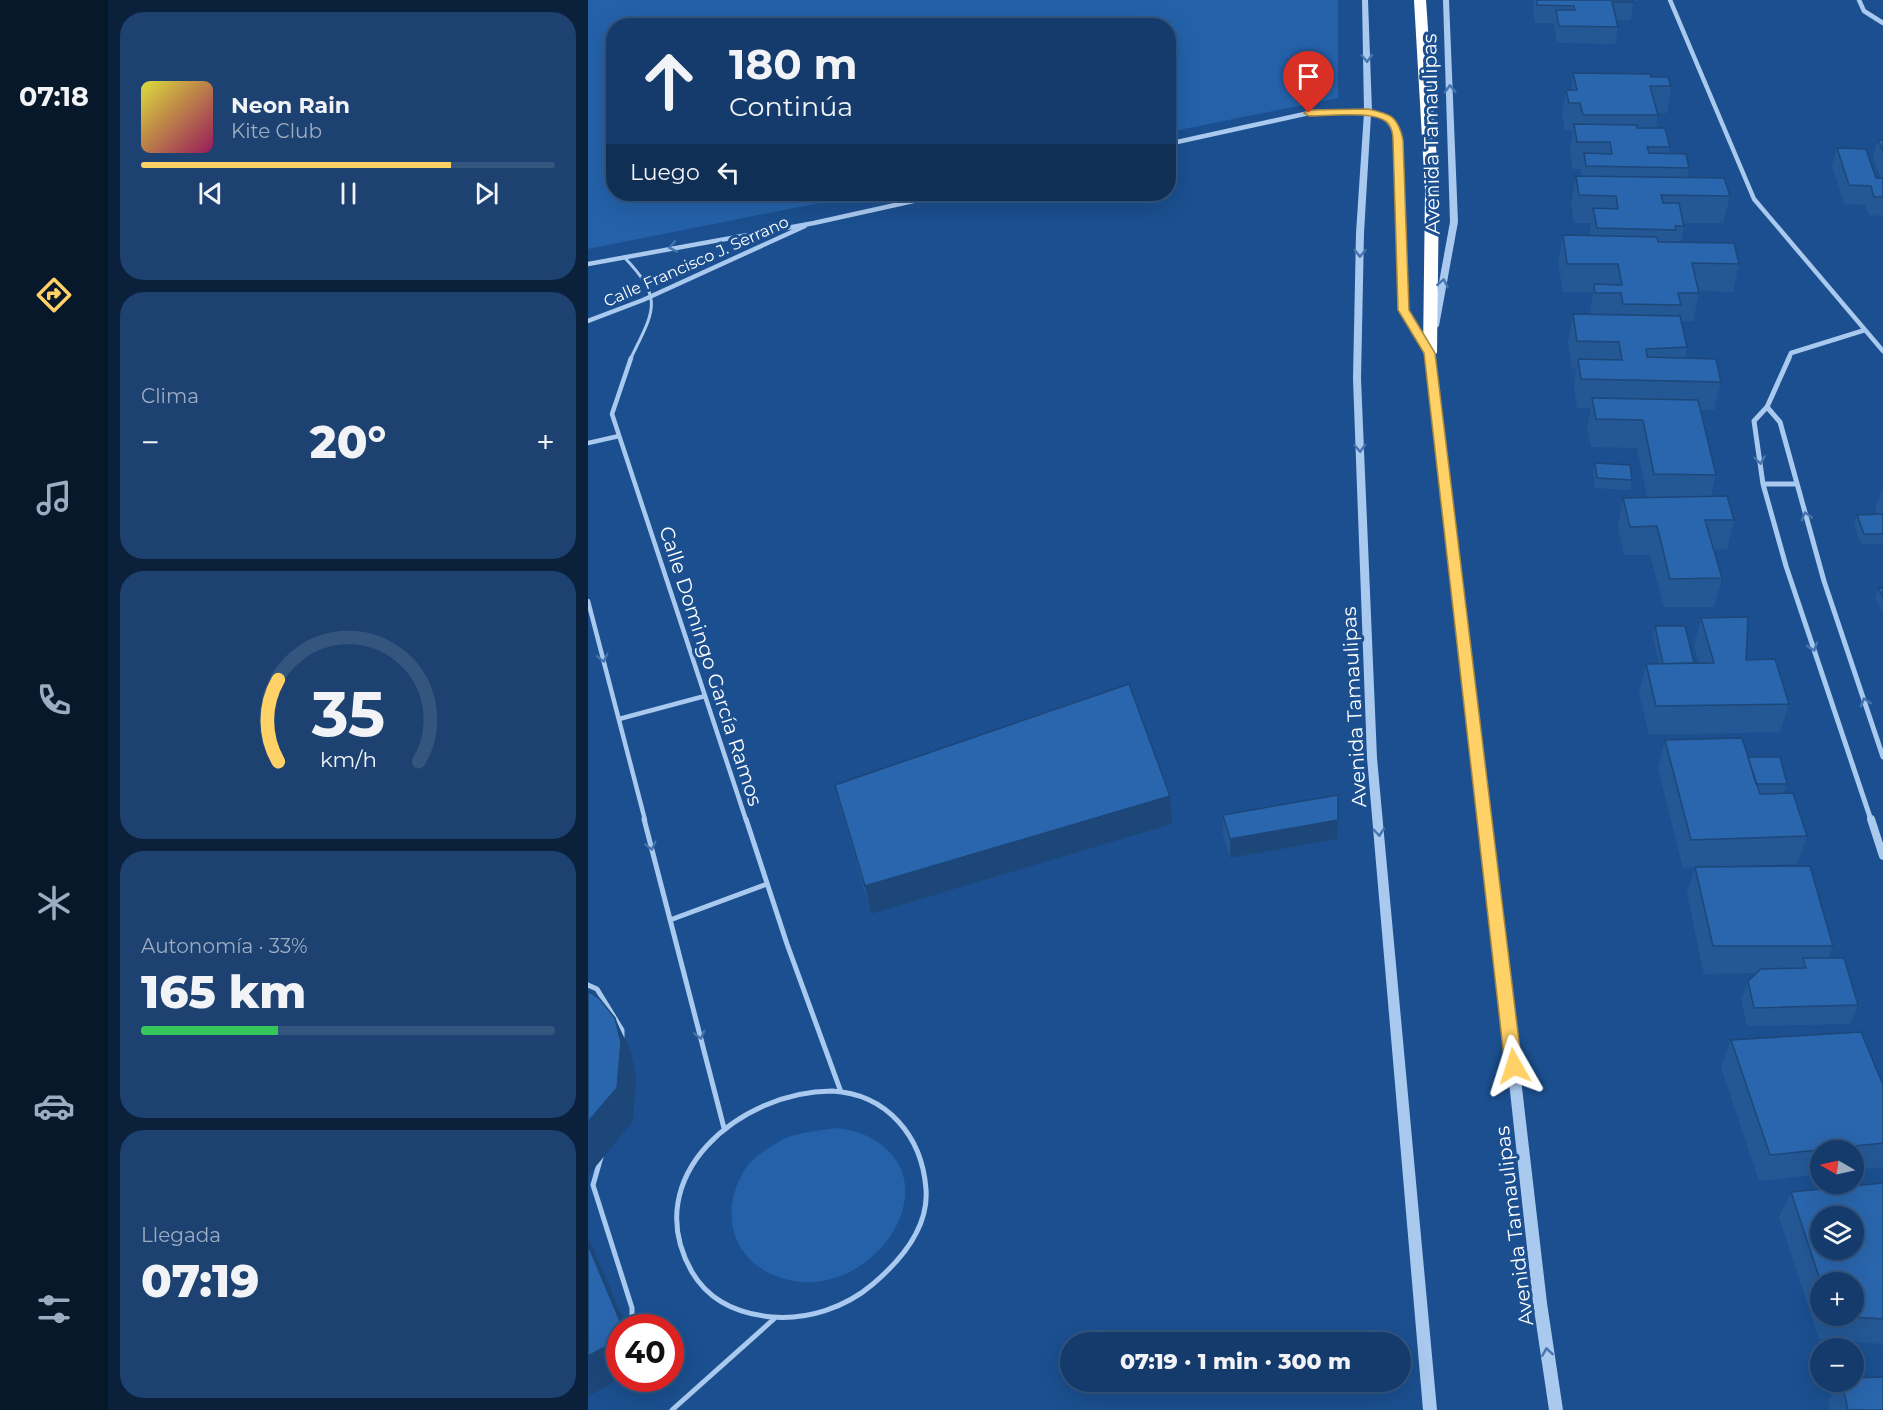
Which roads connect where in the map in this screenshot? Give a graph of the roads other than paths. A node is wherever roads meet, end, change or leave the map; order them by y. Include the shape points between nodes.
1 (1365, 0) edge
2 (1420, 0) edge
3 (1446, 0) edge
4 (1670, 0) edge
5 (1859, 0) edge
6 (1883, 23) edge
7 (1368, 112) junction
8 (1176, 142) edge
9 (913, 201) edge
10 (814, 223) junction
11 (624, 257) junction
12 (588, 264) edge
13 (653, 296) junction
14 (588, 321) edge
15 (1865, 330) junction
16 (1883, 351) edge
17 (1430, 353) junction
18 (1767, 407) junction
19 (619, 436) junction
20 (588, 443) edge
21 (1763, 484) junction
22 (1797, 484) junction
23 (588, 601) edge
24 (705, 696) junction
25 (618, 719) junction
26 (1883, 757) edge
27 (1883, 856) edge
28 (767, 884) junction
29 (670, 920) junction
30 (588, 985) edge
31 (621, 1042) edge
32 (841, 1092) junction
33 (724, 1128) junction
34 (602, 1153) dead end
35 (632, 1314) edge
36 (776, 1318) junction
37 (672, 1410) edge
38 (1430, 1410) edge
39 (1556, 1410) edge

1 -> 7 street, Avenida Tamaulipas
2 - 17 highway via 1432,190
17 -> 3 street, Avenida Tamaulipas via 1454,222
4 - 15 street via 1754,200
5 - 6 street via 1864,11
7 - 8 street via 1309,113
7 - 17 street via 1385,116 1395,125 1404,310
7 -> 38 street, Avenida Tamaulipas via 1360,233 1357,380 1372,758
9 - 10 street, Calle Francisco J. Serrano
10 -> 11 street, Calle Francisco J. Serrano
10 - 13 street, Calle Francisco J. Serrano
11 - 12 street, Calle Francisco J. Serrano
11 - 13 lane via 645,279
13 - 14 street, Calle Francisco J. Serrano
13 - 19 lane, Calle Domingo García Ramos via 646,326 626,368 612,414
15 - 16 street
15 - 18 street via 1791,353
39 -> 17 street, Avenida Tamaulipas via 1540,1303
18 -> 21 street via 1754,421
18 - 22 street via 1780,422
19 - 20 lane
19 - 24 lane, Calle Domingo García Ramos
21 - 22 street
21 -> 27 street via 1786,566
26 -> 22 street via 1824,581
23 -> 25 lane
24 - 25 lane
24 - 28 lane, Calle Domingo García Ramos
25 -> 29 lane
28 - 29 lane
28 - 32 lane, Calle Domingo García Ramos
29 -> 33 lane
30 - 31 lane via 597,989 622,1030
32 - 33 lane via 801,1092 760,1104
32 - 36 lane via 878,1103 906,1127 924,1159 927,1197 916,1236 890,1272 856,1298 817,1314
33 - 36 lane via 698,1157 681,1191 677,1227 685,1262 705,1291 737,1310
34 - 35 lane via 593,1185
36 - 37 lane

